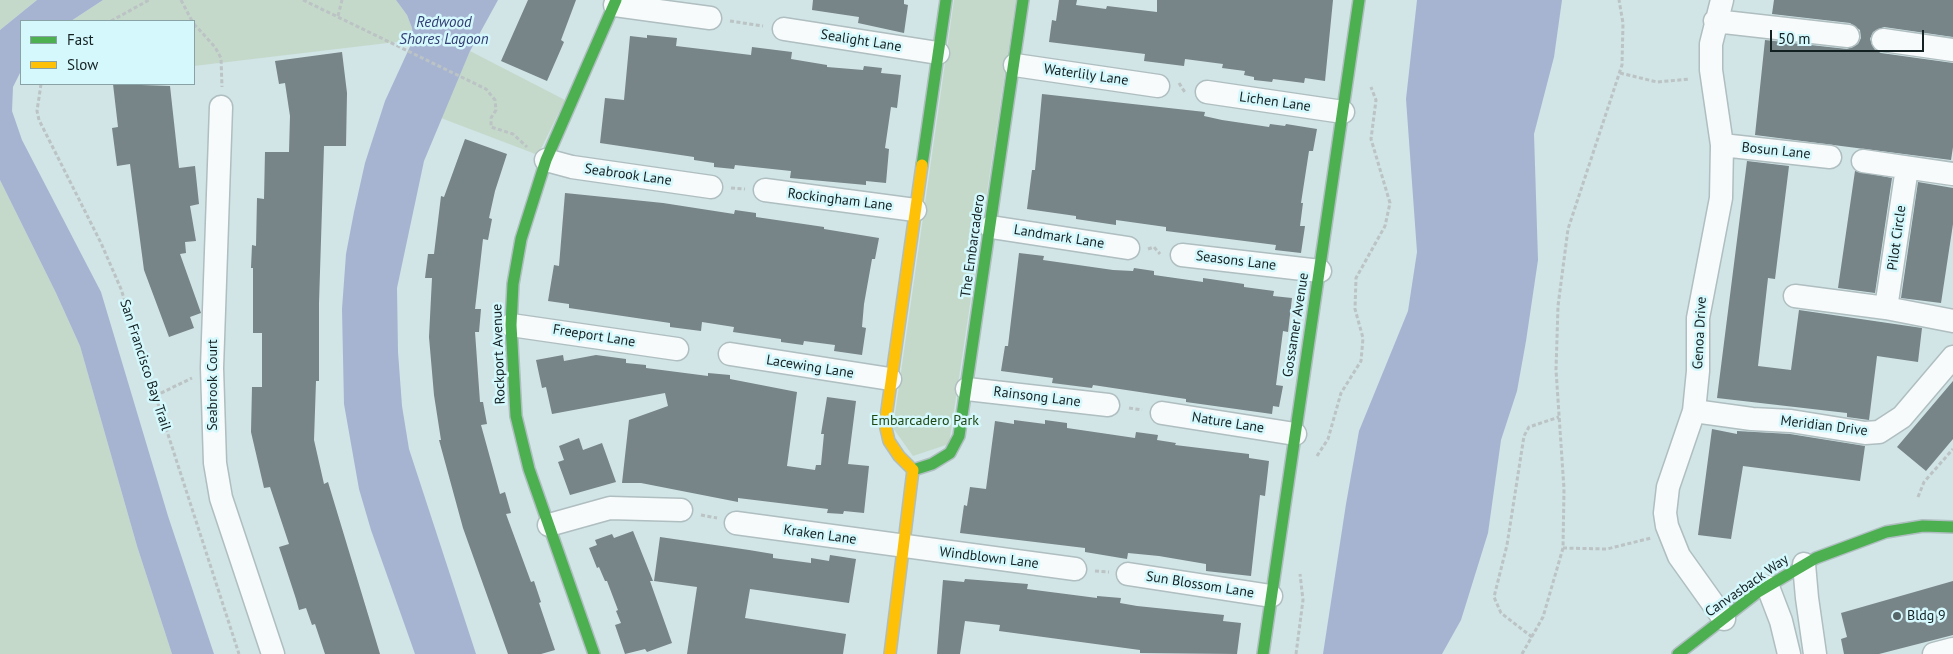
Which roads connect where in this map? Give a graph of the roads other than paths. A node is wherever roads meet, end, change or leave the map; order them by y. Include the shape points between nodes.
1 (946, 0) edge
2 (1023, 0) edge
3 (1360, 0) edge
4 (615, 3) edge
5 (1718, 10) edge
6 (710, 18) road end
7 (784, 29) road end
8 (1848, 36) dead end
9 (1883, 40) dead end
10 (1953, 50) edge
11 (938, 53) junction
12 (1015, 65) junction
13 (1158, 86) road end
14 (1207, 92) road end
15 (221, 107) road end
16 (1343, 112) junction
17 (1722, 144) junction
18 (1830, 157) dead end
19 (546, 160) junction
20 (1863, 161) dead end
21 (1907, 168) junction
22 (1953, 174) edge
23 (711, 187) road end
24 (765, 190) road end
25 (915, 210) junction
26 (991, 227) junction
27 (1128, 248) road end
28 (1182, 255) road end
29 (1320, 271) junction
30 (1795, 296) dead end
31 (1886, 308) junction
32 (1953, 321) edge
33 (511, 324) junction
34 (677, 349) dead end
35 (730, 354) dead end
36 (1953, 357) edge
37 (890, 379) junction
38 (967, 389) junction
39 (1108, 405) road end
40 (1694, 411) junction
41 (1162, 412) road end
42 (1295, 434) junction
43 (913, 470) junction
44 (681, 510) road end
45 (736, 523) road end
46 (549, 525) junction
47 (1953, 527) edge
48 (904, 547) junction
49 (1804, 564) junction
50 (1075, 569) road end
51 (1128, 574) road end
52 (1768, 587) junction
53 (1271, 596) junction
54 (1724, 619) junction
55 (1953, 649) edge
56 (273, 654) edge
57 (594, 654) edge
58 (890, 654) edge
59 (1263, 654) edge
60 (1678, 654) edge
61 (1789, 654) edge
62 (1815, 654) edge
63 (1934, 654) edge

1 - 11 street
2 - 12 street, The Embarcadero
3 - 16 street, Gossamer Avenue
4 - 6 street
4 - 19 street, Rockport Avenue
5 - 8 street
5 - 17 street, Genoa Drive via 1711,44 1712,76
7 - 11 street, Sealight Lane
9 - 10 street
11 - 25 street
12 - 13 street, Waterlily Lane
12 - 26 street, The Embarcadero
14 - 16 street, Lichen Lane
15 - 56 street, Seabrook Court via 212,368 215,464 221,498
16 - 29 street, Gossamer Avenue
17 - 18 street, Bosun Lane
17 - 40 street, Genoa Drive via 1721,198 1698,318
19 - 23 street, Seabrook Lane via 572,168
19 - 33 street, Rockport Avenue via 521,239
20 - 21 street
21 - 22 street
21 - 31 street, Pilot Circle
24 - 25 street, Rockingham Lane
25 - 37 street
26 - 27 street, Landmark Lane
26 - 38 street, The Embarcadero
28 - 29 street, Seasons Lane
29 - 42 street, Gossamer Avenue
30 - 31 street
31 - 32 street
33 - 34 street, Freeport Lane
33 - 46 street, Rockport Avenue via 516,416 529,469
35 - 37 street, Lacewing Lane
36 - 40 street, Meridian Drive via 1902,417 1879,432
37 - 43 street via 886,431 899,456
38 - 39 street, Rainsong Lane
38 - 43 street, The Embarcadero via 956,445 932,464
40 - 54 street, Genoa Drive via 1668,487 1665,504 1667,526 1679,556
41 - 42 street, Nature Lane
42 - 53 street, Gossamer Avenue
43 - 48 street
44 - 46 street via 610,508
45 - 48 street, Kraken Lane
46 - 57 street, Rockport Avenue
47 - 49 street, Canvasback Way via 1923,526 1886,532 1835,549
48 - 50 street, Windblown Lane
48 - 58 street
49 - 52 street, Canvasback Way
49 - 62 street
51 - 53 street, Sun Blossom Lane
52 - 54 street, Canvasback Way
52 - 61 street
53 - 59 street, Gossamer Avenue
54 - 60 street, Canvasback Way
55 - 63 street

